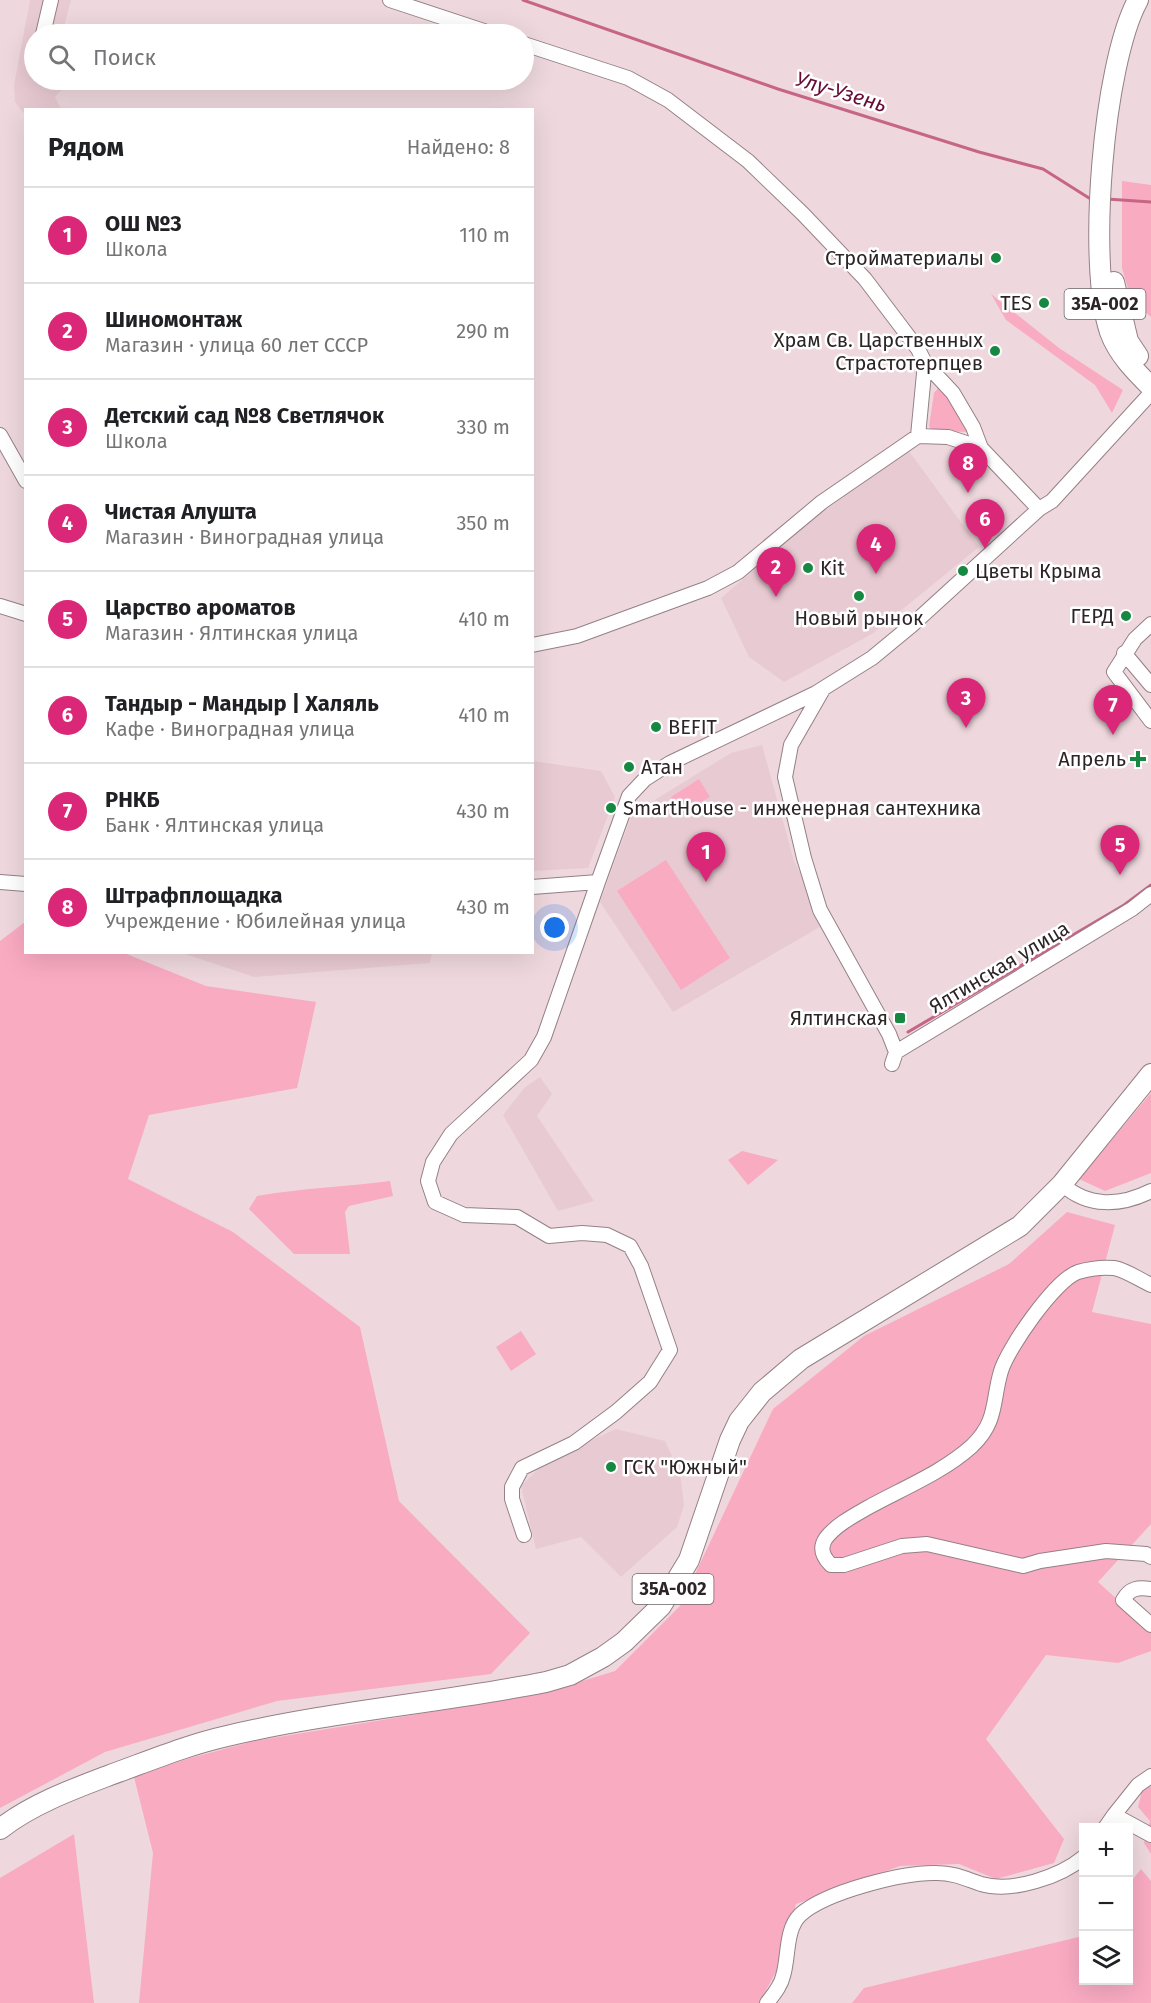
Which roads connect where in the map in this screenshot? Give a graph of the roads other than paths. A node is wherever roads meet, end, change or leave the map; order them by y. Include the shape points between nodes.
1 (51, 0) edge
2 (390, 0) edge
3 (1140, 0) edge
4 (45, 24) edge
5 (463, 24) edge
6 (534, 47) edge
7 (1106, 207) junction
8 (925, 363) junction
9 (1151, 368) edge
10 (1151, 387) edge
11 (1151, 393) edge
12 (0, 435) edge
13 (918, 436) junction
14 (981, 448) junction
15 (24, 477) edge
16 (1039, 509) junction
17 (0, 606) edge
18 (24, 613) edge
19 (1151, 624) edge
20 (534, 645) edge
21 (1124, 653) junction
22 (1151, 685) edge
23 (824, 688) junction
24 (1151, 721) edge
25 (0, 882) edge
26 (598, 882) junction
27 (24, 884) edge
28 (534, 887) edge
29 (1151, 894) edge
30 (1151, 1074) edge
31 (1062, 1184) junction
32 (1151, 1191) edge
33 (1151, 1285) edge
34 (524, 1535) dead end
35 (1151, 1557) edge
36 (1151, 1589) edge
37 (1151, 1625) edge
38 (1151, 1776) edge
39 (1114, 1815) junction
40 (1108, 1823) edge
41 (1, 1827) edge
42 (1151, 1835) edge
43 (1079, 1860) edge
44 (767, 2003) edge

1 - 4 street
2 - 5 street
3 - 7 highway, 35А-002 via 1120,50 1111,90
6 - 8 street via 628,78 668,100 748,161 865,279
7 - 9 highway, 35А-002 via 1118,301 1128,341
7 - 10 highway, 35А-002 via 1099,266 1110,332 1124,358
8 - 13 street
8 - 14 street via 953,393 974,427
11 - 16 street via 1052,501
12 - 15 street
13 - 14 street via 948,437
13 - 20 street via 822,502 738,572 708,588 577,636
14 - 16 street
16 - 23 street via 912,625 872,658
17 - 18 street
19 - 21 street
21 - 22 street
21 - 24 street via 1114,672
23 - 26 street via 645,779 629,796
23 - 29 street, Ялтинская улица via 791,745 785,777 820,910 889,1034 894,1058
25 - 27 street
26 - 28 street
26 - 34 street via 544,1037 531,1060 451,1134 433,1162 428,1181 435,1202 464,1215 518,1217 549,1236 607,1235 630,1246 641,1266 670,1350 650,1382 607,1419 574,1443 522,1468 512,1487 512,1499
30 - 31 highway, 35А-002
31 - 32 street via 1074,1195 1098,1202 1118,1203
31 - 41 highway, 35А-002 via 1012,1232 801,1359 762,1392 730,1440 689,1560 675,1586 641,1626 603,1657 570,1675 546,1682 225,1736 77,1788
33 - 35 street via 1114,1268 1076,1272 1038,1309 1010,1351 992,1414 973,1445 953,1461 854,1515 825,1539 822,1548 831,1565 844,1565 902,1546 927,1544 1023,1566 1106,1551
36 - 37 street via 1128,1592 1124,1600
38 - 39 street via 1138,1785
39 - 40 street
39 - 42 street
43 - 44 street via 1070,1868 999,1887 961,1875 917,1874 830,1897 798,1918 790,1935 783,1979

